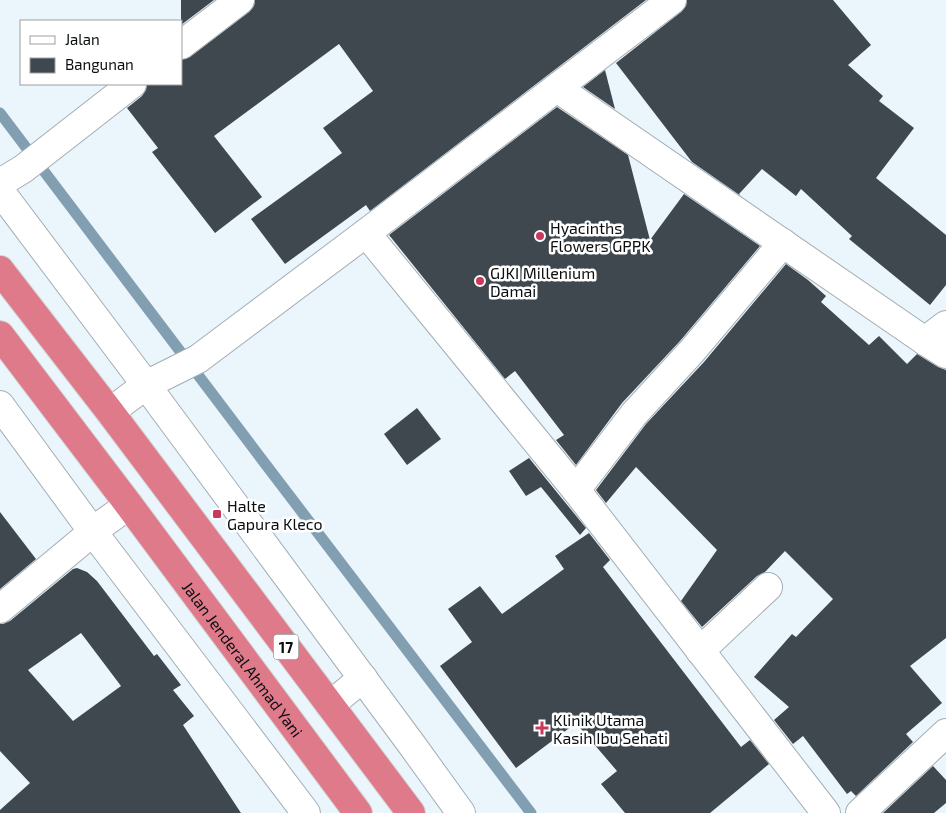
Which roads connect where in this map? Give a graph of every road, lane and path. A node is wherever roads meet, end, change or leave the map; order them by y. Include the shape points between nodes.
1 (240, 0) edge
2 (672, 0) edge
3 (182, 44) edge
4 (131, 85) edge
5 (557, 88) junction
6 (0, 183) edge
7 (0, 191) edge
8 (366, 233) junction
9 (783, 243) junction
10 (0, 270) edge
11 (0, 336) edge
12 (939, 340) edge
13 (151, 383) junction
14 (0, 406) edge
15 (110, 412) junction
16 (576, 490) junction
17 (129, 505) junction
18 (93, 532) junction
19 (768, 588) dead end
20 (0, 609) edge
21 (700, 651) junction
22 (362, 678) junction
23 (330, 705) junction
24 (946, 733) edge
25 (350, 810) edge
26 (457, 812) edge
27 (306, 813) edge
28 (411, 813) edge
29 (826, 813) edge
30 (860, 813) edge

1 - 3 street
2 - 5 street
4 - 6 street via 49,150
5 - 8 street
5 - 9 street
7 - 13 street
8 - 13 street via 198,358
8 - 16 street
9 - 12 street
9 - 16 street via 634,414
10 - 15 highway, 17
11 - 17 highway, 17
13 - 15 street
13 - 22 street
14 - 18 street
15 - 23 highway, 17
16 - 21 street
17 - 18 street
17 - 25 highway, Jalan Jenderal Ahmad Yani / 17
18 - 20 street
18 - 27 street
19 - 21 street
21 - 29 street
22 - 23 street
22 - 26 street
23 - 28 highway, 17
24 - 30 street

